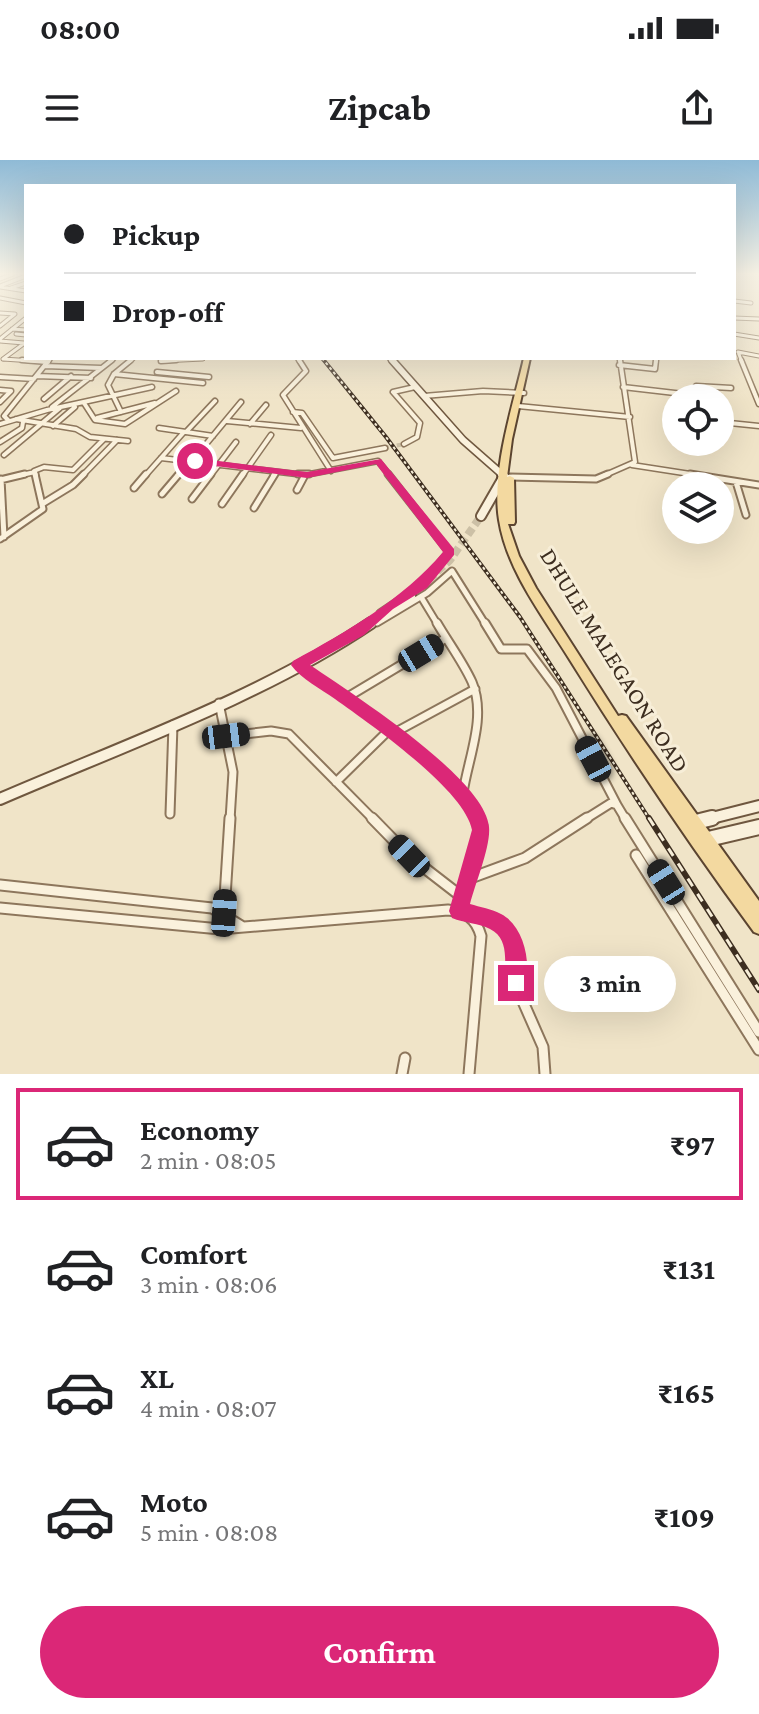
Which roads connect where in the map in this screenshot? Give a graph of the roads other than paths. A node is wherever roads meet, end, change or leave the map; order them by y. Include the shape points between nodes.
1 (736, 318) edge
2 (24, 319) edge
3 (759, 319) edge
4 (750, 320) junction
5 (12, 329) junction
6 (24, 332) edge
7 (24, 332) edge
8 (16, 334) dead end
9 (736, 334) edge
10 (746, 336) junction
11 (759, 338) edge
12 (1, 341) edge
13 (24, 345) edge
14 (736, 352) edge
15 (759, 356) edge
16 (2, 360) edge
17 (77, 360) edge
18 (89, 360) edge
19 (113, 360) edge
20 (132, 360) edge
21 (162, 360) edge
22 (298, 360) edge
23 (386, 360) edge
24 (392, 360) edge
25 (529, 360) edge
26 (656, 360) edge
27 (619, 361) edge
28 (48, 362) edge
29 (71, 366) junction
30 (83, 367) junction
31 (103, 368) junction
32 (399, 369) junction
33 (157, 372) junction
34 (114, 374) junction
35 (71, 376) junction
36 (131, 376) junction
37 (209, 377) dead end
38 (1, 378) edge
39 (35, 378) junction
40 (91, 378) junction
41 (152, 378) junction
42 (203, 383) dead end
43 (197, 386) dead end
44 (152, 387) dead end
45 (415, 387) junction
46 (623, 387) junction
47 (0, 390) edge
48 (176, 391) dead end
49 (662, 392) edge
50 (522, 393) junction
51 (757, 395) edge
52 (112, 396) junction
53 (424, 396) junction
54 (44, 399) dead end
55 (163, 401) junction
56 (215, 401) dead end
57 (0, 402) edge
58 (241, 402) dead end
59 (81, 404) junction
60 (759, 404) edge
61 (266, 405) dead end
62 (520, 406) junction
63 (61, 407) junction
64 (50, 409) junction
65 (121, 412) junction
66 (293, 412) junction
67 (92, 417) junction
68 (630, 417) junction
69 (13, 420) junction
70 (227, 421) junction
71 (23, 422) junction
72 (734, 423) edge
73 (0, 424) edge
74 (41, 424) junction
75 (250, 424) junction
76 (53, 426) junction
77 (759, 426) edge
78 (159, 428) dead end
79 (301, 428) junction
80 (76, 429) junction
81 (185, 432) junction
82 (271, 435) dead end
83 (213, 436) junction
84 (104, 439) junction
85 (117, 440) junction
86 (128, 441) dead end
87 (0, 442) edge
88 (236, 442) dead end
89 (404, 444) dead end
90 (385, 448) tunnel mouth
91 (4, 455) dead end
92 (161, 458) junction
93 (191, 461) junction
94 (219, 465) junction
95 (632, 465) junction
96 (247, 468) junction
97 (34, 471) junction
98 (331, 471) junction
99 (276, 472) junction
100 (305, 475) junction
101 (507, 476) junction
102 (0, 480) edge
103 (736, 482) junction
104 (759, 485) edge
105 (134, 488) dead end
106 (297, 490) dead end
107 (162, 494) dead end
108 (192, 499) dead end
109 (42, 504) junction
110 (222, 504) dead end
111 (254, 508) dead end
112 (746, 515) dead end
113 (481, 516) tunnel mouth
114 (2, 538) edge
115 (416, 597) junction
116 (359, 631) junction
117 (446, 638) junction
118 (298, 665) junction
119 (475, 689) junction
120 (346, 698) junction
121 (219, 703) junction
122 (173, 724) junction
123 (392, 731) junction
124 (226, 736) junction
125 (336, 782) junction
126 (463, 793) junction
127 (0, 799) edge
128 (617, 805) junction
129 (759, 806) edge
130 (170, 814) dead end
131 (689, 824) junction
132 (759, 827) edge
133 (700, 840) junction
134 (636, 855) dead end
135 (468, 879) junction
136 (0, 885) edge
137 (462, 897) junction
138 (0, 908) edge
139 (458, 911) junction
140 (224, 913) junction
141 (759, 913) edge
142 (472, 917) junction
143 (243, 927) junction
144 (759, 927) edge
145 (759, 1032) edge
146 (759, 1050) edge
147 (405, 1058) dead end
148 (402, 1074) edge
149 (469, 1074) edge
150 (545, 1074) edge

1 - 4 street
2 - 5 street
3 - 4 street
4 - 10 street
5 - 6 street
5 - 12 street
7 - 8 street
9 - 10 street
10 - 11 street
12 - 13 street
13 - 16 street
14 - 15 street
14 - 51 street
16 - 28 street
17 - 29 street
18 - 30 street
19 - 31 street
20 - 34 street
21 - 33 street
22 - 66 street via 306,371 283,395
23 - 32 street
24 - 32 street
25 - 50 main road, DHULE MALEGAON ROAD
26 - 27 street via 655,369
27 - 46 street
28 - 29 street
28 - 39 street
29 - 30 street
30 - 31 street
31 - 40 street
32 - 45 street
33 - 37 street
33 - 41 street
34 - 36 street
34 - 52 street via 108,385
35 - 39 street
35 - 40 street
35 - 54 street
36 - 41 street
36 - 43 street
38 - 39 street
39 - 69 street via 4,416
40 - 64 street
41 - 42 street
44 - 52 street
45 - 53 street
45 - 89 street via 393,392 420,423 417,437
46 - 49 street
46 - 68 street
47 - 57 street via 11,391
48 - 55 street
50 - 53 street
50 - 62 main road, DHULE MALEGAON ROAD
51 - 60 street
52 - 59 street
52 - 65 street
53 - 101 street via 463,440
55 - 65 street
55 - 67 street via 127,423
56 - 81 street
58 - 70 street
59 - 63 street
59 - 67 street
59 - 76 street
61 - 75 street
62 - 68 street
62 - 101 main road, DHULE MALEGAON ROAD
63 - 64 street
63 - 74 street
64 - 69 street
65 - 67 street
66 - 79 street
66 - 90 street via 302,413 333,458
67 - 80 street
68 - 95 street
69 - 71 street
69 - 73 street
70 - 75 street
70 - 83 street
71 - 74 street
71 - 87 street
72 - 77 street
74 - 76 street
74 - 91 street
75 - 79 street
76 - 80 street
78 - 81 street
79 - 98 street
80 - 84 street
81 - 83 street
81 - 92 street
82 - 96 street
83 - 93 street
84 - 85 street
84 - 97 street via 74,469
85 - 86 street
85 - 109 street via 73,485
88 - 94 street
92 - 93 street
92 - 105 street
93 - 94 street
93 - 107 street
94 - 96 street
94 - 108 street
95 - 101 street via 596,479
95 - 103 street
96 - 99 street
96 - 110 street
97 - 102 street
97 - 109 street
98 - 100 street
98 - 116 street via 378,461 449,552 422,585
99 - 100 street
99 - 111 street
100 - 106 street
101 - 113 street
101 - 131 main road, DHULE MALEGAON ROAD via 501,498 504,521 539,600
102 - 114 street
103 - 104 street
103 - 112 street
109 - 114 street via 41,513
115 - 116 street
115 - 117 street
115 - 128 street via 452,571 501,649 528,650 556,688
116 - 118 street
117 - 119 street
117 - 120 street
118 - 120 street
118 - 121 street
119 - 123 street
119 - 126 street via 474,745
120 - 123 street
121 - 122 street
121 - 124 street
122 - 127 street
122 - 130 street
123 - 125 street
123 - 126 street
124 - 125 street via 289,734
124 - 140 street via 233,781
125 - 137 street via 409,856
126 - 135 street via 482,826
128 - 135 street via 611,803 525,858
128 - 145 street
129 - 131 street
131 - 133 main road, DHULE MALEGAON ROAD
132 - 133 street
133 - 141 main road, DHULE MALEGAON ROAD
133 - 144 main road, DHULE MALEGAON ROAD
134 - 146 street
135 - 137 street
136 - 140 street
137 - 139 street
138 - 143 street
139 - 142 street
139 - 143 street
140 - 143 street
142 - 149 street via 481,936
142 - 150 street via 497,922 512,939 517,988 545,1052
147 - 148 street

